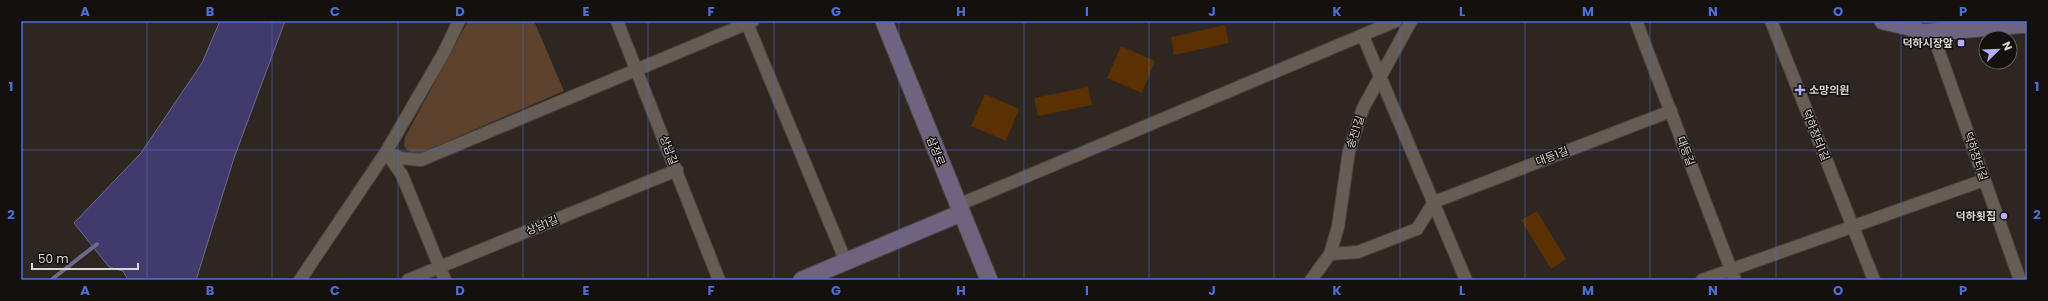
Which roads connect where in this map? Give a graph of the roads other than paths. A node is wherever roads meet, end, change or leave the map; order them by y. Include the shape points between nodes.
1 (459, 21) edge
2 (617, 21) edge
3 (884, 21) edge
4 (1396, 21) edge
5 (1411, 21) edge
6 (1636, 21) edge
7 (1771, 21) edge
8 (1883, 21) edge
9 (749, 22) edge
10 (2027, 24) edge
11 (1935, 28) edge
12 (1363, 36) junction
13 (637, 68) junction
14 (1381, 76) junction
15 (1671, 111) junction
16 (386, 152) junction
17 (677, 170) junction
18 (1984, 180) junction
19 (1434, 202) junction
20 (960, 209) junction
21 (1852, 226) junction
22 (1330, 254) junction
23 (846, 262) junction
24 (439, 267) junction
25 (2021, 273) edge
26 (1733, 274) edge
27 (300, 280) edge
28 (408, 280) edge
29 (445, 280) edge
30 (719, 280) edge
31 (802, 280) edge
32 (989, 280) edge
33 (1311, 280) edge
34 (1466, 280) edge
35 (1702, 280) edge
36 (1874, 280) edge

1 - 16 street via 443,54
2 - 13 street, 상남길
3 - 20 street, 삼정로
4 - 12 street
5 - 14 street, 송전1길
6 - 15 street, 대등길
7 - 21 street, 덕하장터1길
8 - 11 street via 1910,27
9 - 13 street
9 - 23 street
10 - 11 street
11 - 18 street, 덕하장터길
12 - 14 street
12 - 20 street
13 - 16 street via 421,160 401,158
13 - 17 street, 상남길
14 - 19 street
14 - 22 street, 송전1길 via 1363,108 1349,151 1338,227
15 - 19 street, 대등1길
15 - 26 street, 대등길
16 - 24 street via 402,175
16 - 27 street
17 - 24 street, 상남1길
17 - 30 street, 상남길
18 - 21 street
18 - 25 street, 덕하장터길
19 - 22 street via 1417,229 1358,252
19 - 34 street
20 - 23 street
20 - 32 street, 삼정로
21 - 26 street
21 - 36 street, 덕하장터1길
22 - 33 street, 송전1길
23 - 31 street
24 - 28 street, 상남1길
24 - 29 street
26 - 35 street

